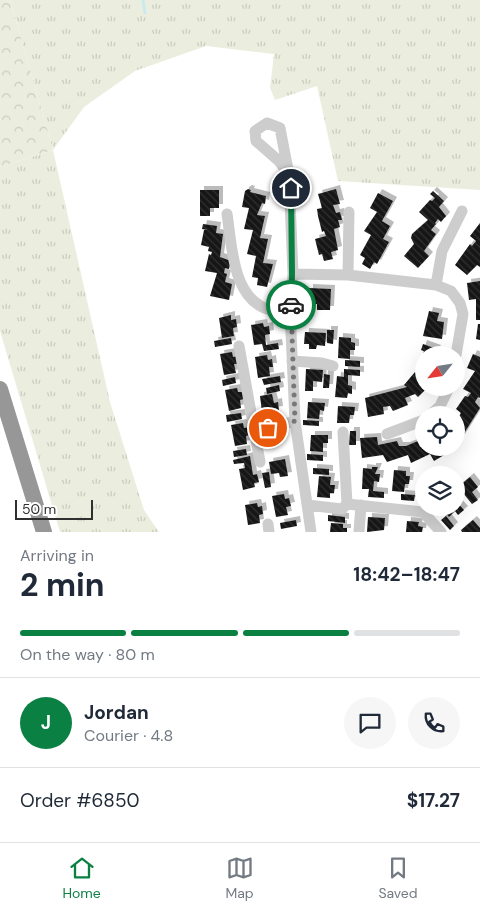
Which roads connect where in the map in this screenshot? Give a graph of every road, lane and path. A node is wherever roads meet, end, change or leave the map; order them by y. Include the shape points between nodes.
1 (289, 175) dead end
2 (462, 211) dead end
3 (349, 212) dead end
4 (227, 214) dead end
5 (292, 274) junction
6 (348, 275) junction
7 (436, 285) junction
8 (290, 310) junction
9 (239, 346) dead end
10 (458, 346) edge
11 (292, 361) junction
12 (333, 366) dead end
13 (0, 388) edge
14 (295, 421) junction
15 (415, 423) edge
16 (254, 432) junction
17 (343, 432) dead end
18 (387, 434) dead end
19 (260, 462) dead end
20 (347, 504) junction
21 (361, 504) junction
22 (307, 505) junction
23 (44, 532) edge
24 (310, 532) edge
25 (359, 532) edge
26 (441, 532) edge

1 - 5 street
2 - 7 street via 442,251
3 - 6 street
4 - 8 street via 240,282 247,296 271,310
5 - 6 street
5 - 8 street
6 - 7 street
7 - 10 street via 452,291 460,303 463,314
8 - 11 street
9 - 16 street
11 - 12 street
11 - 14 street
13 - 23 highway
14 - 16 street
14 - 22 street
15 - 18 street
16 - 19 street
17 - 20 street
20 - 21 street
20 - 22 street via 342,508
21 - 25 street
21 - 26 street via 423,512
22 - 24 street

